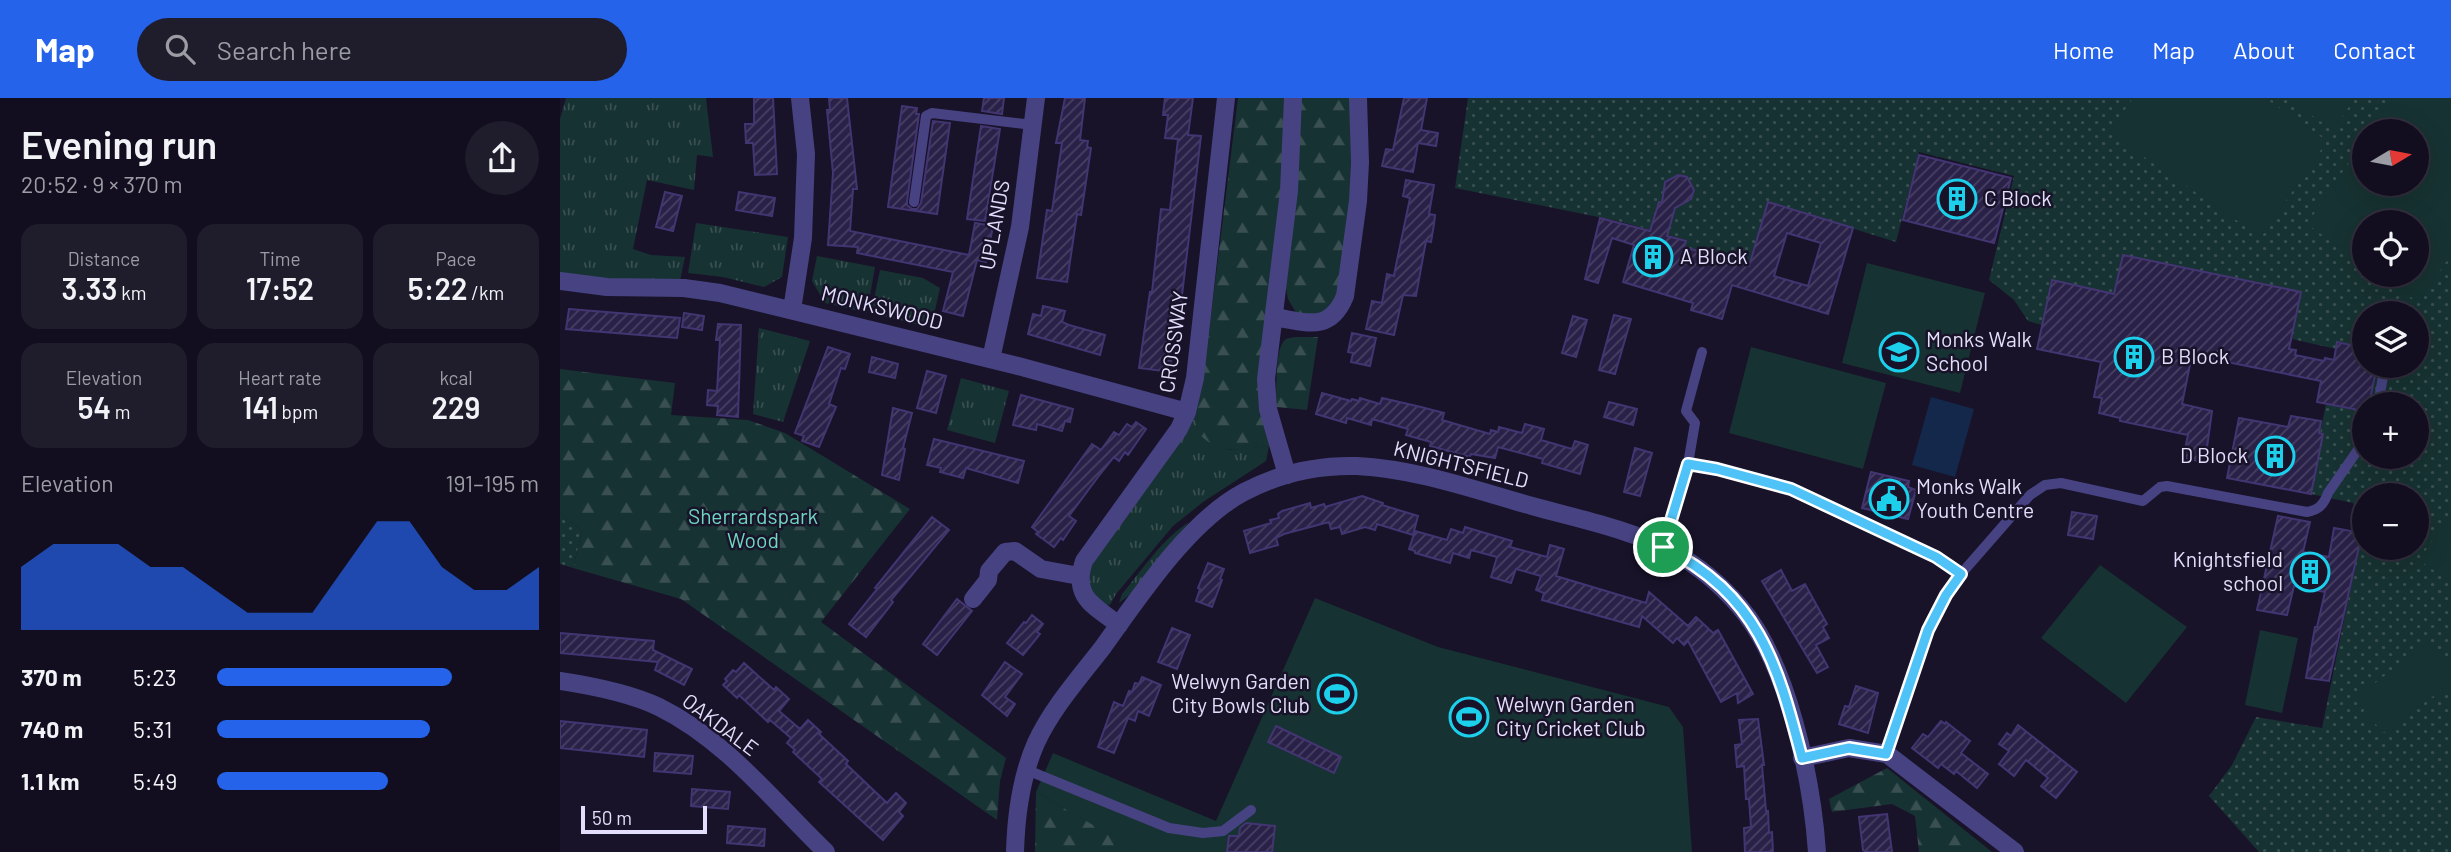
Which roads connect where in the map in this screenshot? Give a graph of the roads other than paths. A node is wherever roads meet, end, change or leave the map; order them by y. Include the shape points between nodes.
1 (800, 98) edge
2 (1037, 98) edge
3 (1226, 98) edge
4 (1293, 98) edge
5 (1358, 98) edge
6 (1033, 125) junction
7 (914, 202) dead end
8 (560, 281) edge
9 (792, 310) junction
10 (1274, 317) junction
11 (1702, 352) dead end
12 (991, 359) junction
13 (1187, 412) junction
14 (2352, 458) edge
15 (1688, 464) junction
16 (1287, 475) junction
17 (1663, 547) junction
18 (1961, 574) junction
19 (1079, 576) junction
20 (973, 599) dead end
21 (1119, 625) junction
22 (560, 681) edge
23 (1886, 754) junction
24 (1802, 758) junction
25 (1027, 770) junction
26 (1251, 810) dead end
27 (826, 852) edge
28 (1015, 852) edge
29 (1817, 852) edge
30 (2015, 852) edge

1 - 9 street via 806,154 803,238
2 - 6 street, UPLANDS
3 - 13 street, CROSSWAY via 1195,378
4 - 10 street via 1289,191
5 - 10 street via 1358,201 1345,296 1340,309 1323,322
6 - 7 lane via 926,116
6 - 12 street, UPLANDS via 1020,227
8 - 9 street, MONKSWOOD via 684,288
9 - 12 street, MONKSWOOD
10 - 16 street via 1266,379 1268,409
11 - 15 lane via 1686,411 1695,423
12 - 13 street, MONKSWOOD
13 - 19 street, CROSSWAY via 1167,448 1084,561
14 - 18 lane via 2324,502 2307,512 2167,486 2143,501 2061,483 2045,485 2030,495
15 - 17 lane
15 - 18 lane via 1791,489 1936,557
16 - 17 street, KNIGHTSFIELD via 1338,466 1393,469 1614,529
16 - 21 street, KNIGHTSFIELD via 1242,493 1210,515
17 - 24 street, KNIGHTSFIELD via 1721,586 1759,633 1774,663
18 - 23 lane via 1928,630
19 - 20 street via 1041,569 1015,551 1006,552
19 - 21 street via 1087,601
21 - 25 street, KNIGHTSFIELD via 1051,716
22 - 27 street, OAKDALE via 612,691 658,707 693,728 733,758
23 - 24 street via 1849,748
23 - 30 street
24 - 29 street, KNIGHTSFIELD
25 - 26 lane via 1184,832 1223,831
25 - 28 street, KNIGHTSFIELD via 1017,814

